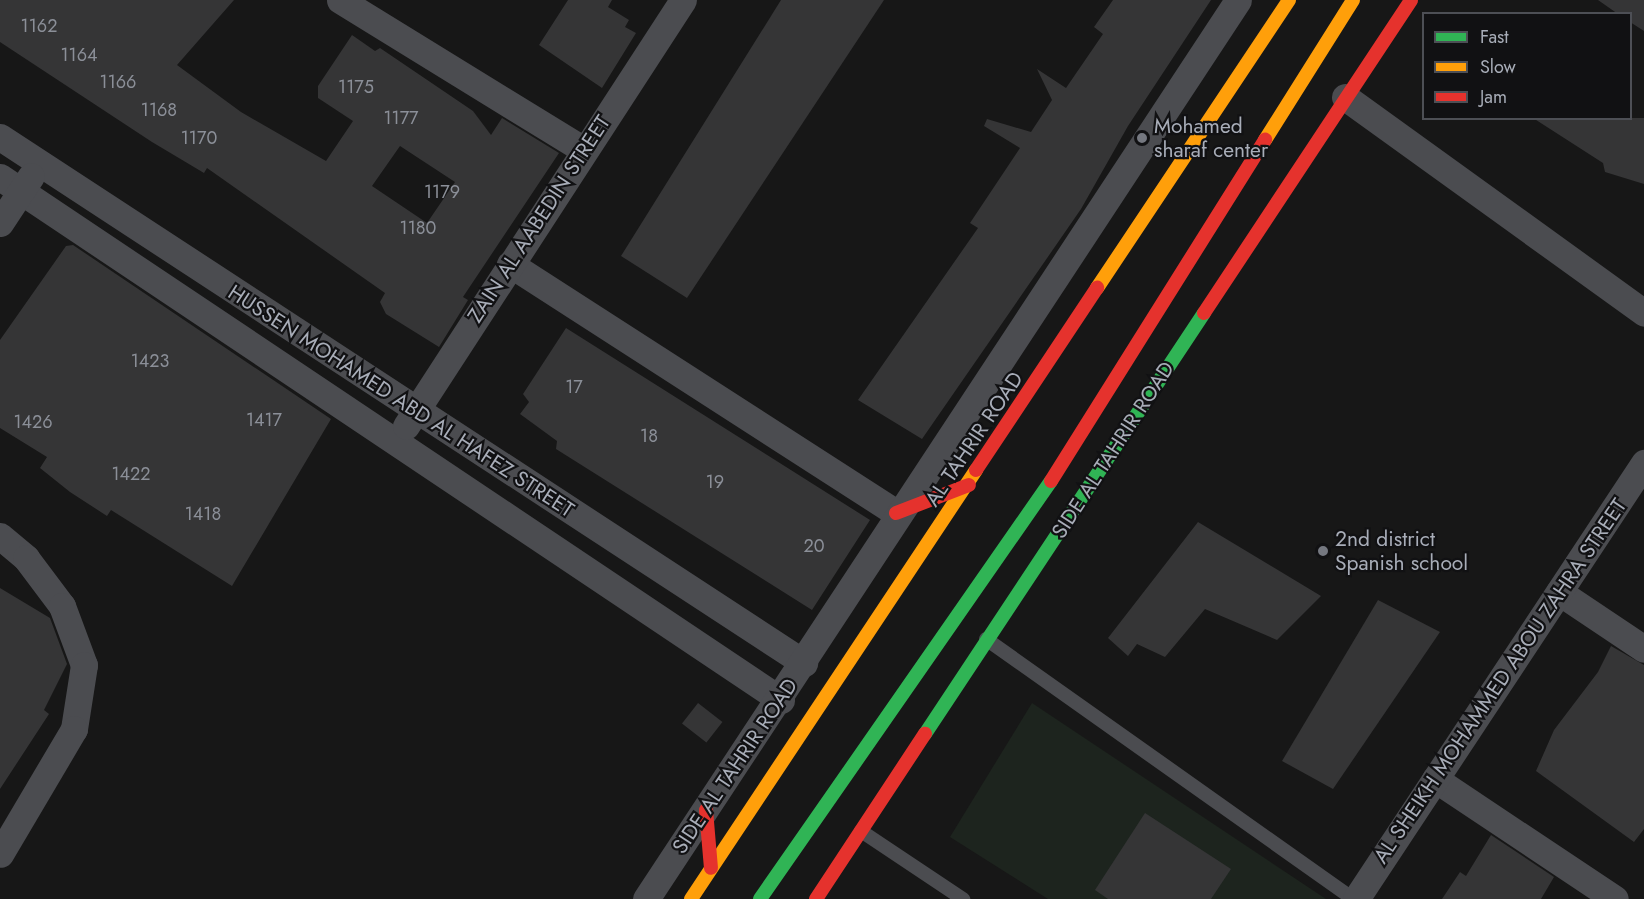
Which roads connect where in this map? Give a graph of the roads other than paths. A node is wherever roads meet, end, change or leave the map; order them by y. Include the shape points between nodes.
1 (340, 0) edge
2 (683, 0) edge
3 (1238, 0) edge
4 (1289, 0) edge
5 (1353, 0) edge
6 (1411, 0) edge
7 (1345, 97) junction
8 (0, 136) edge
9 (584, 150) junction
10 (39, 162) junction
11 (11, 184) edge
12 (0, 223) edge
13 (510, 264) junction
14 (1644, 313) edge
15 (415, 412) junction
16 (397, 439) junction
17 (1644, 463) edge
18 (969, 485) junction
19 (896, 513) junction
20 (1025, 522) junction
21 (0, 537) edge
22 (1029, 577) junction
23 (1559, 592) junction
24 (986, 639) junction
25 (1644, 649) edge
26 (804, 663) junction
27 (781, 700) junction
28 (1435, 779) junction
29 (706, 810) junction
30 (861, 831) junction
31 (0, 852) edge
32 (711, 868) junction
33 (646, 899) edge
34 (691, 899) edge
35 (760, 899) edge
36 (816, 899) edge
37 (963, 899) edge
38 (1354, 899) edge
39 (1615, 899) edge

1 - 9 street
2 - 9 street, ZAIN AL AABEDIN STREET
3 - 19 street, SIDE AL TAHRIR ROAD
4 - 18 street, AL TAHRIR ROAD
5 - 20 street
6 - 7 street, SIDE AL TAHRIR ROAD
7 - 14 street
7 - 22 street, SIDE AL TAHRIR ROAD
8 - 10 street, HUSSEN MOHAMED ABD AL HAFEZ STREET
9 - 13 street, ZAIN AL AABEDIN STREET
10 - 11 street
10 - 15 street, HUSSEN MOHAMED ABD AL HAFEZ STREET
11 - 12 street
11 - 16 street, HUSSEN MOHAMED ABD AL HAFEZ STREET
13 - 15 street, ZAIN AL AABEDIN STREET
13 - 19 street
15 - 16 street, ZAIN AL AABEDIN STREET
15 - 26 street, HUSSEN MOHAMED ABD AL HAFEZ STREET
16 - 27 street, HUSSEN MOHAMED ABD AL HAFEZ STREET
17 - 23 street, AL SHEIKH MOHAMMED ABOU ZAHRA STREET
18 - 19 street
18 - 32 street, AL TAHRIR ROAD
19 - 26 street, SIDE AL TAHRIR ROAD
20 - 22 street
20 - 35 street
21 - 31 street via 26,558 62,606 84,665 74,729
22 - 24 street, SIDE AL TAHRIR ROAD
23 - 25 street
23 - 28 street, AL SHEIKH MOHAMMED ABOU ZAHRA STREET
24 - 30 street, SIDE AL TAHRIR ROAD
24 - 38 lane
26 - 27 street, SIDE AL TAHRIR ROAD
27 - 29 street, SIDE AL TAHRIR ROAD
28 - 38 street, AL SHEIKH MOHAMMED ABOU ZAHRA STREET
28 - 39 street
29 - 32 street
29 - 33 street, SIDE AL TAHRIR ROAD
30 - 36 street, SIDE AL TAHRIR ROAD
30 - 37 lane
32 - 34 street, AL TAHRIR ROAD

